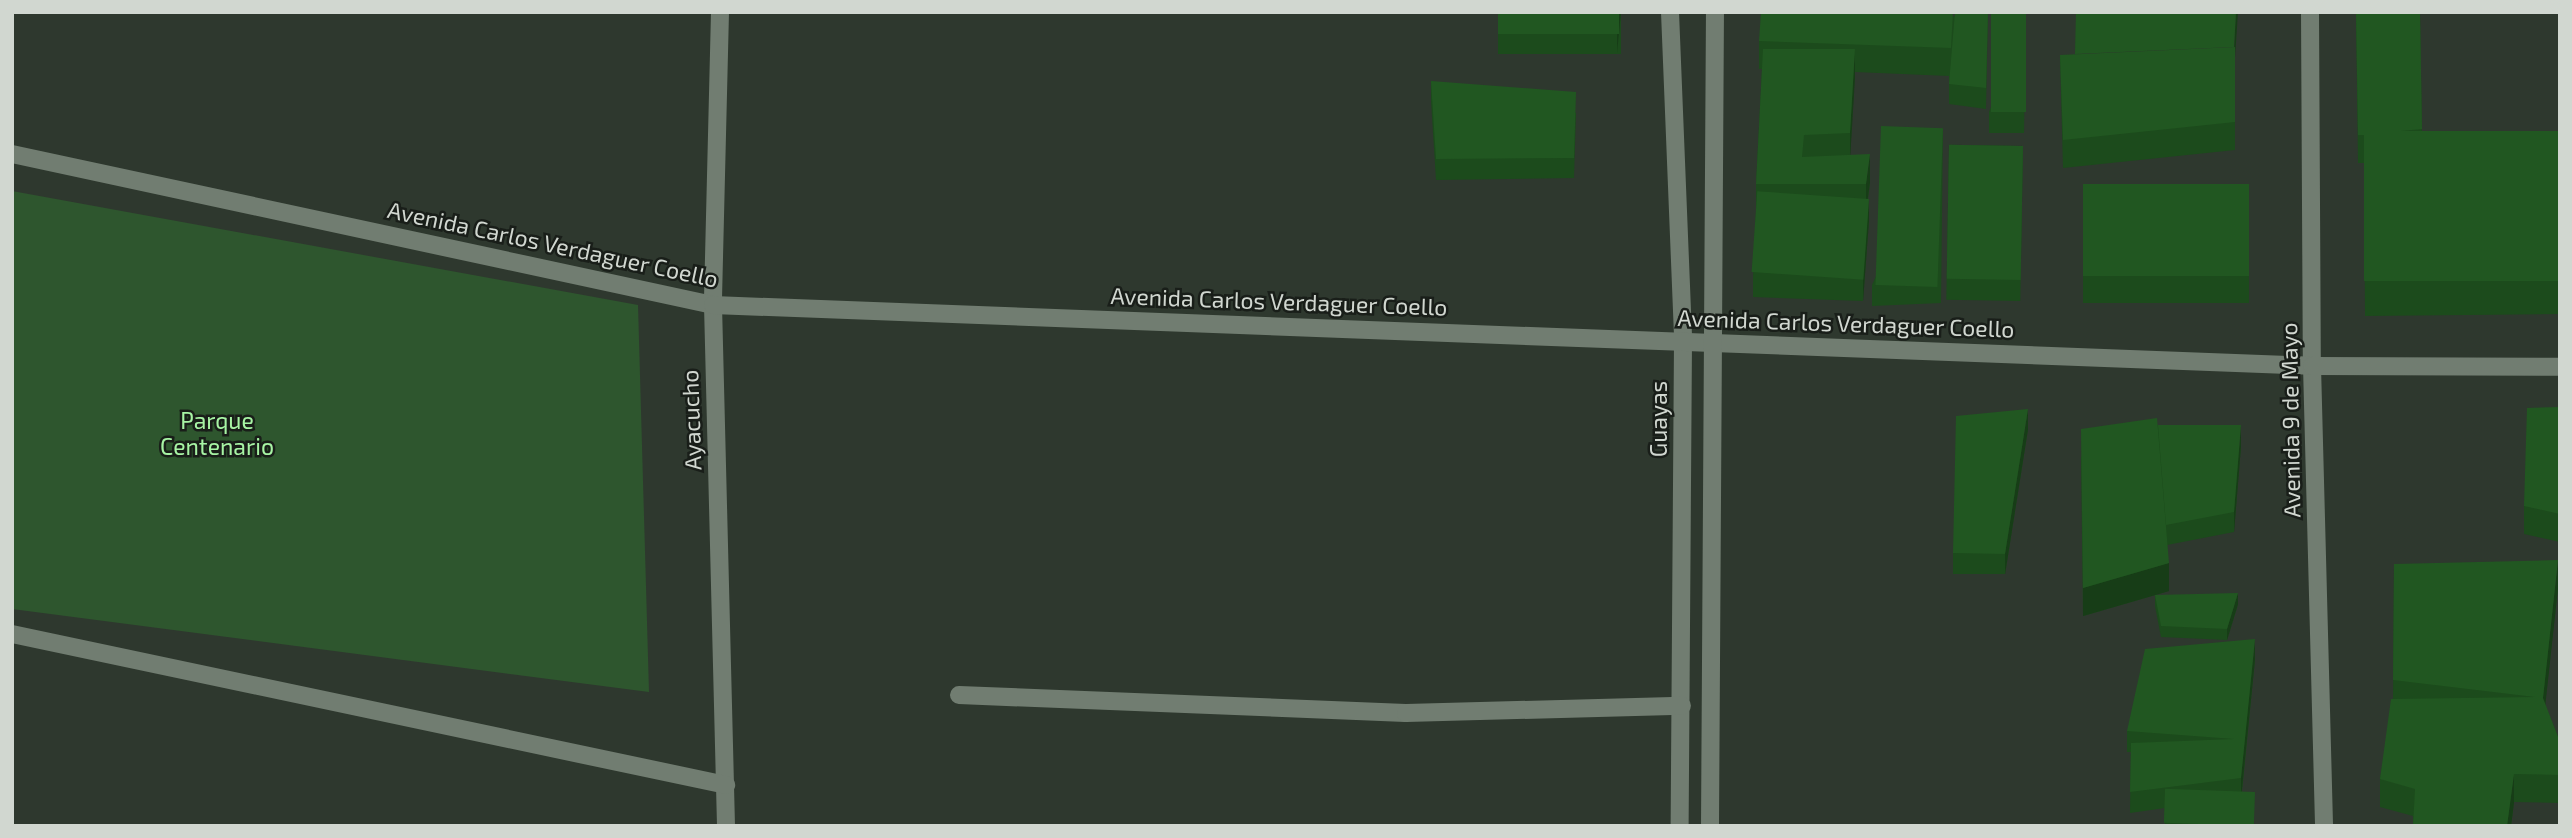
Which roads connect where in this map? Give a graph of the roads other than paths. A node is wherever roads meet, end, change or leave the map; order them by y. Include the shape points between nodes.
1 (720, 12) edge
2 (1670, 12) edge
3 (1715, 12) edge
4 (2310, 12) edge
5 (12, 154) edge
6 (713, 305) junction
7 (1683, 341) junction
8 (1711, 342) junction
9 (2312, 366) junction
10 (2560, 367) edge
11 (12, 634) edge
12 (959, 695) dead end
13 (1682, 706) junction
14 (726, 785) junction
15 (726, 826) edge
16 (1680, 826) edge
17 (1710, 826) edge
18 (2324, 826) edge

1 - 6 street, Ayacucho
2 - 7 street, Guayas
3 - 8 street
4 - 9 street, Avenida 9 de Mayo
5 - 6 street, Avenida Carlos Verdaguer Coello
6 - 7 street, Avenida Carlos Verdaguer Coello
6 - 14 street, Ayacucho
7 - 8 street, Avenida Carlos Verdaguer Coello
7 - 13 street, Guayas
8 - 9 street, Avenida Carlos Verdaguer Coello
8 - 17 street
9 - 10 street, Avenida Carlos Verdaguer Coello
9 - 18 street, Avenida 9 de Mayo
11 - 14 street
12 - 13 street via 1406,713
13 - 16 street, Guayas
14 - 15 street, Ayacucho

